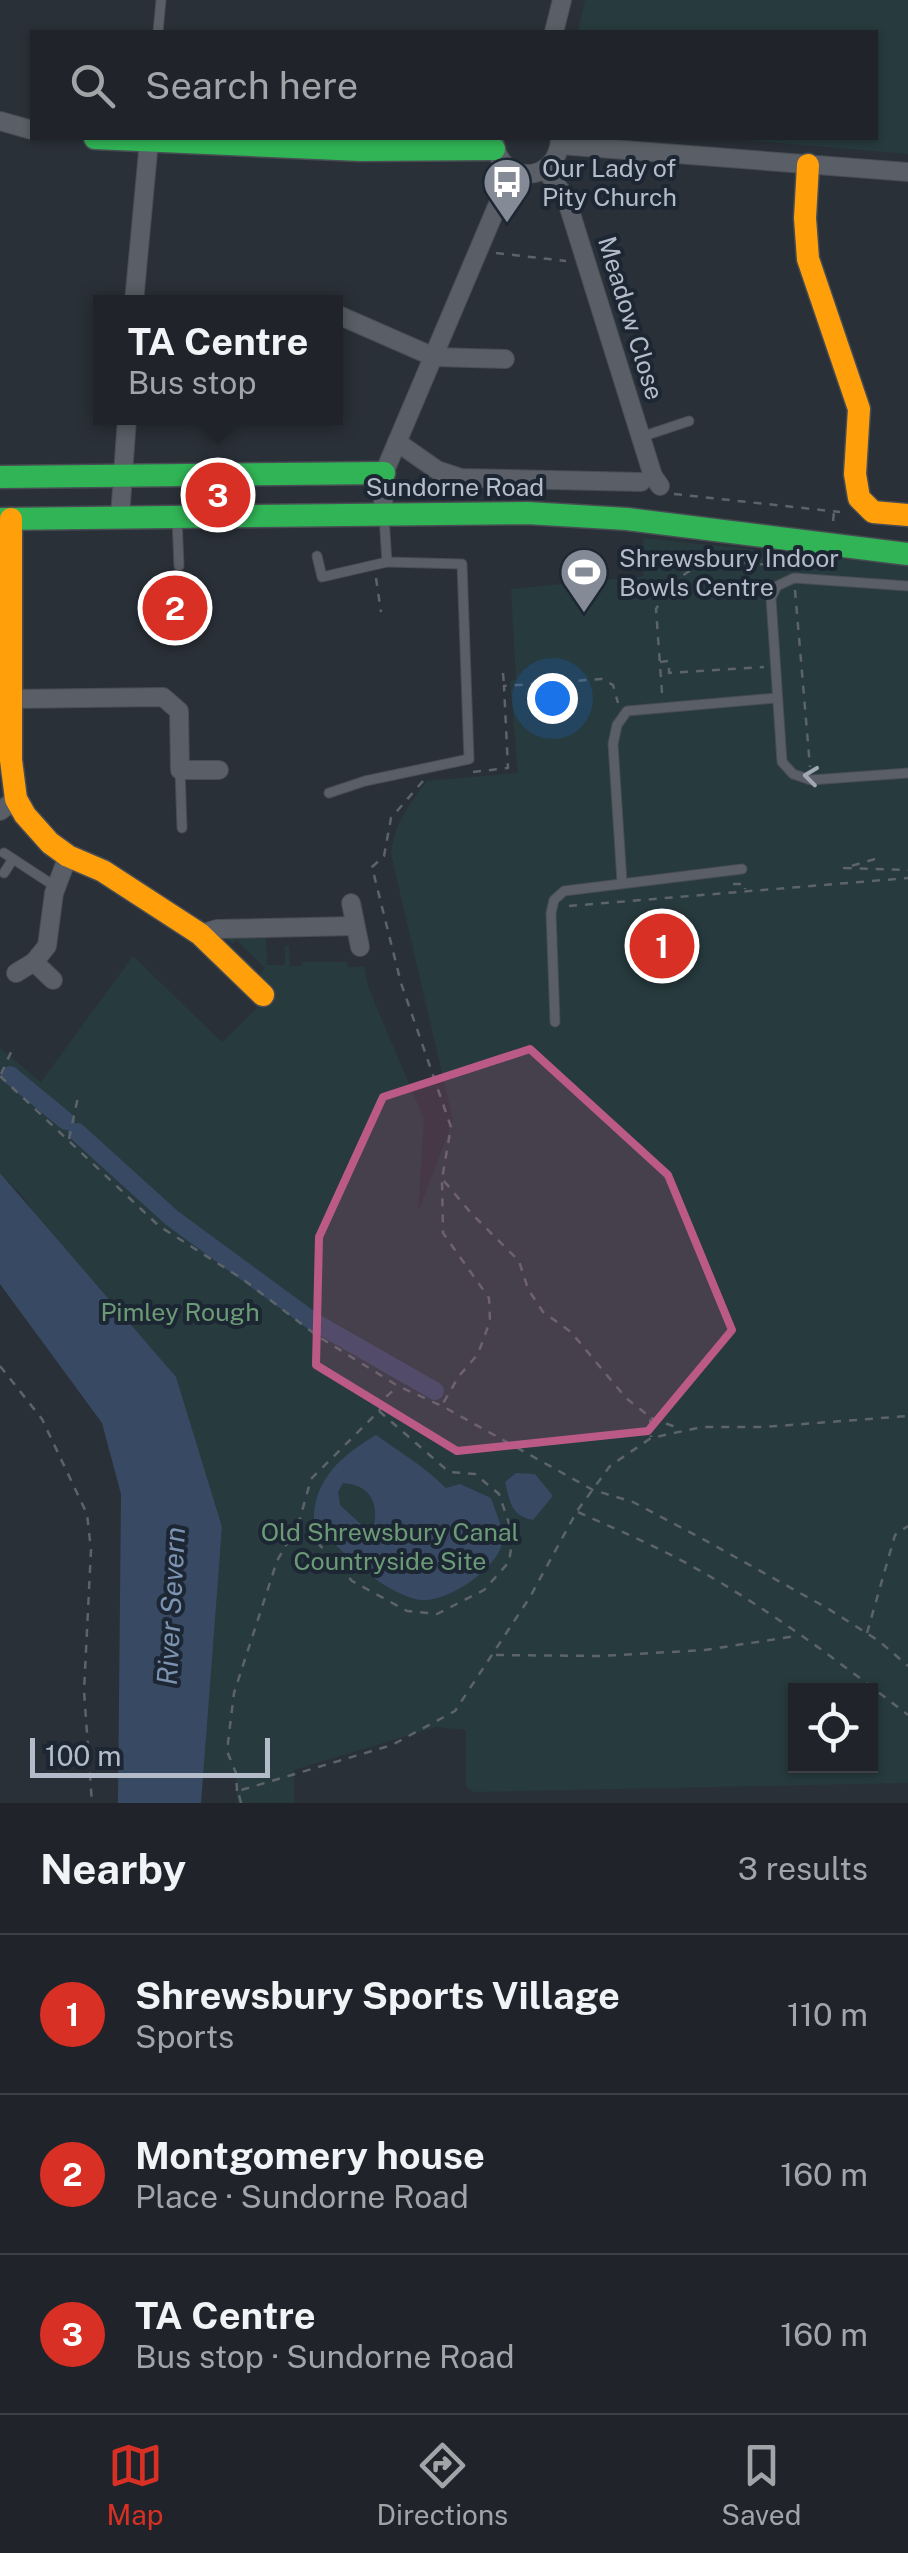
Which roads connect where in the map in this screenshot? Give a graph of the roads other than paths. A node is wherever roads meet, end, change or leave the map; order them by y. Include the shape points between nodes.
1 (160, 0) edge
2 (562, 0) edge
3 (158, 30) edge
4 (554, 30) edge
5 (0, 122) edge
6 (30, 130) edge
7 (149, 140) edge
8 (168, 140) edge
9 (560, 141) edge
10 (494, 143) edge
11 (808, 165) junction
12 (545, 169) junction
13 (512, 171) junction
14 (908, 172) edge
15 (135, 295) edge
16 (343, 317) edge
17 (434, 357) junction
18 (505, 358) dead end
19 (690, 422) dead end
20 (126, 425) edge
21 (641, 436) junction
22 (397, 442) junction
23 (384, 473) junction
24 (123, 474) junction
25 (0, 477) edge
26 (641, 482) dead end
27 (660, 486) road end
28 (383, 514) junction
29 (908, 515) edge
30 (177, 516) junction
31 (120, 517) junction
32 (6, 519) edge
33 (908, 554) edge
34 (317, 556) dead end
35 (387, 562) junction
36 (179, 566) dead end
37 (6, 574) edge
38 (908, 586) edge
39 (776, 698) junction
40 (11, 699) junction
41 (180, 770) junction
42 (219, 770) dead end
43 (908, 773) edge
44 (329, 794) dead end
45 (8, 805) edge
46 (182, 828) dead end
47 (68, 856) junction
48 (742, 868) dead end
49 (4, 873) dead end
50 (622, 882) junction
51 (56, 888) junction
52 (351, 903) dead end
53 (355, 926) junction
54 (200, 934) junction
55 (360, 947) dead end
56 (34, 962) junction
57 (16, 973) dead end
58 (53, 980) dead end
59 (263, 995) dead end
60 (555, 1022) dead end

1 - 3 lane
2 - 4 street
5 - 6 street
7 - 15 street
8 - 10 street via 360,150
9 - 11 street
9 - 12 street
10 - 13 street
11 - 14 street
11 - 29 street via 806,244 860,413 855,475 862,505
12 - 13 street
12 - 21 street, Meadow Close via 566,198
13 - 17 street
16 - 17 street
17 - 18 street
17 - 22 street
19 - 21 lane
20 - 24 street
21 - 27 street, Meadow Close
22 - 23 street
22 - 26 street, Sundorne Road via 461,478
23 - 24 street, Sundorne Road
23 - 28 street
24 - 25 street, Sundorne Road
24 - 31 street
28 - 30 street, Sundorne Road
28 - 33 street, Sundorne Road via 609,518
28 - 35 lane
30 - 31 street, Sundorne Road
30 - 36 lane
31 - 32 street, Sundorne Road
32 - 37 street
34 - 35 lane via 322,576
35 - 44 lane via 462,564 469,759
37 - 40 street
38 - 39 lane via 794,573 776,586
39 - 43 lane via 782,762 793,774 811,780
39 - 50 lane via 627,712 613,744
40 - 41 street via 164,697 179,711
40 - 45 street
41 - 42 street
41 - 46 lane
45 - 47 street
47 - 51 street
47 - 54 street
48 - 50 lane
49 - 51 lane via 8,856
50 - 60 lane via 564,891 554,900
51 - 56 street via 47,946
52 - 53 street
53 - 54 street
53 - 55 street
54 - 59 street
56 - 57 street
56 - 58 street

